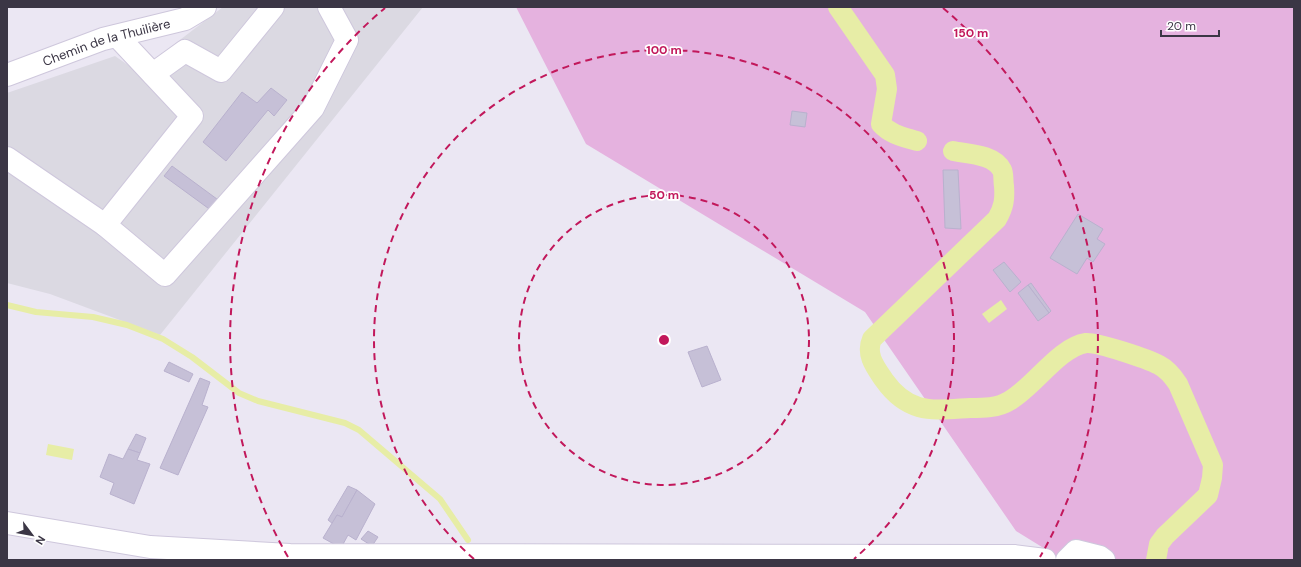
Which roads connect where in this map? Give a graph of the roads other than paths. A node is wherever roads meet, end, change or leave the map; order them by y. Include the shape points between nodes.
1 (204, 7) edge
2 (273, 7) edge
3 (329, 7) edge
4 (117, 36) junction
5 (153, 74) junction
6 (7, 75) edge
7 (7, 158) edge
8 (105, 225) junction
9 (7, 524) edge
10 (1045, 560) edge
11 (1067, 560) edge
12 (1104, 560) edge

1 - 4 street, Chemin de la Thuilière via 185,19
2 - 5 street via 221,71 185,51
3 - 8 street via 347,40 313,108 165,275
4 - 5 street
4 - 6 street, Chemin de la Thuilière
5 - 8 street via 192,116
7 - 8 street
9 - 10 street via 150,547 290,555 1014,556
11 - 12 street via 1076,551

